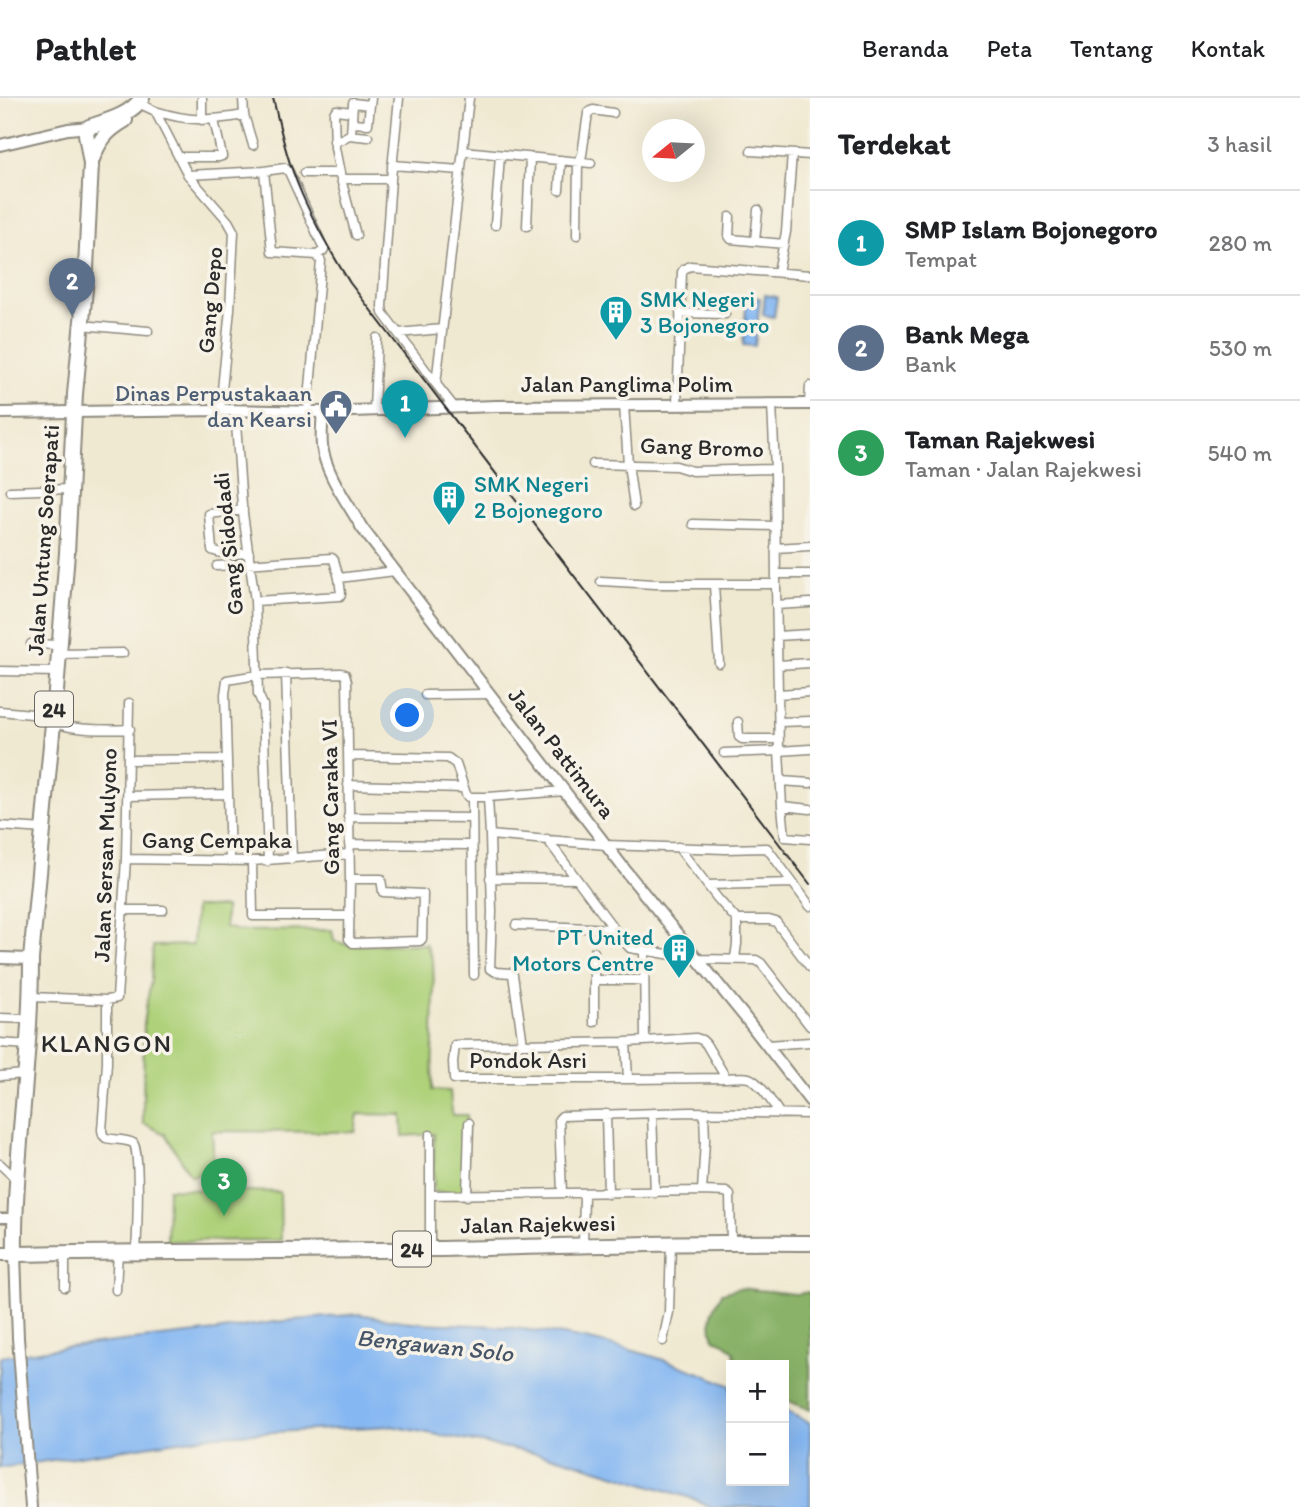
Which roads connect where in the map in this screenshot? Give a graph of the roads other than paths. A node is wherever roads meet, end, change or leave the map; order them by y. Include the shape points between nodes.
1 (202, 98) edge
2 (243, 98) edge
3 (399, 98) edge
4 (469, 98) edge
5 (370, 101) edge
6 (145, 103) edge
7 (352, 112) junction
8 (613, 113) dead end
9 (244, 115) junction
10 (202, 120) junction
11 (214, 120) junction
12 (352, 122) junction
13 (94, 134) junction
14 (351, 135) junction
15 (368, 137) dead end
16 (334, 141) junction
17 (0, 145) edge
18 (253, 145) dead end
19 (463, 151) junction
20 (751, 151) dead end
21 (792, 154) junction
22 (500, 155) junction
23 (810, 155) edge
24 (180, 158) junction
25 (530, 158) junction
26 (561, 160) junction
27 (578, 162) junction
28 (591, 163) dead end
29 (393, 165) junction
30 (461, 170) junction
31 (264, 171) junction
32 (304, 173) dead end
33 (188, 175) junction
34 (340, 176) junction
35 (391, 179) junction
36 (559, 190) dead end
37 (758, 210) dead end
38 (730, 217) dead end
39 (495, 225) dead end
40 (527, 226) dead end
41 (578, 234) dead end
42 (356, 235) dead end
43 (755, 241) junction
44 (784, 244) junction
45 (317, 255) junction
46 (778, 272) junction
47 (810, 275) edge
48 (680, 313) junction
49 (725, 314) dead end
50 (81, 325) junction
51 (442, 329) junction
52 (148, 331) dead end
53 (398, 333) junction
54 (377, 338) dead end
55 (436, 384) junction
56 (810, 386) edge
57 (677, 404) junction
58 (772, 404) junction
59 (810, 404) edge
60 (624, 405) junction
61 (449, 407) junction
62 (219, 410) junction
63 (235, 410) junction
64 (374, 410) junction
65 (308, 411) junction
66 (74, 412) junction
67 (323, 412) junction
68 (0, 413) edge
69 (593, 464) dead end
70 (628, 464) junction
71 (775, 469) junction
72 (70, 489) junction
73 (10, 491) dead end
74 (634, 506) dead end
75 (243, 510) junction
76 (693, 524) dead end
77 (775, 526) junction
78 (810, 546) edge
79 (775, 548) junction
80 (249, 553) junction
81 (250, 564) junction
82 (217, 566) dead end
83 (396, 571) junction
84 (810, 573) edge
85 (776, 574) junction
86 (339, 578) junction
87 (601, 581) dead end
88 (776, 584) junction
89 (714, 585) junction
90 (255, 601) junction
91 (810, 603) edge
92 (776, 605) junction
93 (810, 634) edge
94 (777, 635) junction
95 (31, 644) dead end
96 (60, 650) junction
97 (123, 653) dead end
98 (719, 663) dead end
99 (810, 663) edge
100 (778, 665) junction
101 (0, 671) edge
102 (58, 673) junction
103 (286, 673) junction
104 (257, 675) junction
105 (810, 692) edge
106 (489, 694) junction
107 (778, 694) junction
108 (425, 695) dead end
109 (130, 703) dead end
110 (0, 711) edge
111 (53, 719) junction
112 (810, 721) edge
113 (738, 722) dead end
114 (779, 722) junction
115 (130, 729) junction
116 (779, 739) junction
117 (810, 750) edge
118 (779, 751) junction
119 (724, 753) dead end
120 (349, 755) junction
121 (227, 759) junction
122 (129, 760) junction
123 (781, 782) junction
124 (810, 783) edge
125 (348, 785) junction
126 (464, 788) junction
127 (565, 791) junction
128 (228, 794) junction
129 (128, 796) junction
130 (472, 797) junction
131 (488, 797) junction
132 (782, 806) junction
133 (810, 809) edge
134 (348, 817) junction
135 (472, 818) junction
136 (0, 826) edge
137 (44, 829) junction
138 (489, 835) junction
139 (547, 839) junction
140 (810, 839) edge
141 (349, 844) junction
142 (472, 845) junction
143 (606, 845) junction
144 (678, 847) junction
145 (349, 854) junction
146 (126, 859) junction
147 (292, 859) junction
148 (230, 861) junction
149 (268, 861) junction
150 (252, 862) junction
151 (490, 878) junction
152 (350, 879) junction
153 (576, 879) junction
154 (793, 883) junction
155 (707, 885) junction
156 (810, 906) edge
157 (124, 910) junction
158 (163, 910) dead end
159 (350, 916) junction
160 (737, 920) junction
161 (516, 925) dead end
162 (614, 929) junction
163 (644, 951) junction
164 (594, 952) dead end
165 (0, 958) edge
166 (735, 958) junction
167 (31, 959) junction
168 (696, 959) junction
169 (810, 966) edge
170 (474, 975) dead end
171 (644, 980) junction
172 (594, 981) junction
173 (31, 997) junction
174 (107, 1000) junction
175 (0, 1018) edge
176 (29, 1019) junction
177 (594, 1022) dead end
178 (810, 1026) edge
179 (645, 1041) junction
180 (626, 1042) junction
181 (810, 1042) edge
182 (0, 1043) edge
183 (523, 1044) junction
184 (27, 1045) junction
185 (767, 1045) junction
186 (25, 1074) junction
187 (0, 1076) edge
188 (726, 1078) junction
189 (628, 1079) junction
190 (810, 1101) edge
191 (704, 1112) junction
192 (652, 1113) junction
193 (606, 1114) junction
194 (780, 1114) junction
195 (810, 1114) edge
196 (469, 1123) dead end
197 (430, 1135) dead end
198 (0, 1164) edge
199 (17, 1180) junction
200 (702, 1191) junction
201 (655, 1193) junction
202 (562, 1194) junction
203 (584, 1194) junction
204 (608, 1194) junction
205 (430, 1195) junction
206 (467, 1196) junction
207 (0, 1218) edge
208 (15, 1218) junction
209 (732, 1242) junction
210 (671, 1244) junction
211 (809, 1245) edge
212 (583, 1246) junction
213 (430, 1249) junction
214 (118, 1251) junction
215 (136, 1252) junction
216 (65, 1253) junction
217 (0, 1254) edge
218 (15, 1254) junction
219 (65, 1287) dead end
220 (116, 1290) dead end
221 (663, 1341) dead end
222 (31, 1507) edge

1 - 10 street
2 - 9 street
3 - 29 street
4 - 19 street
5 - 7 street via 354,103
5 - 12 street via 368,124
6 - 10 street via 179,117
6 - 13 highway
6 - 24 street, Gang Depo
7 - 12 street
7 - 16 street via 335,111
8 - 27 street via 588,113
9 - 11 street
9 - 18 street
10 - 11 street
11 - 24 street via 222,156
12 - 14 street
13 - 17 street via 60,132
13 - 50 highway, Jalan Untung Soerapati / 24
14 - 15 street
14 - 16 street
16 - 34 street
19 - 22 street
19 - 30 street
20 - 21 street
21 - 23 street
21 - 44 street
22 - 25 street
22 - 39 street
24 - 33 street, Gang Depo
25 - 26 street
25 - 40 street
26 - 27 street
26 - 36 street
27 - 28 street
27 - 41 street
29 - 30 street
29 - 35 street
30 - 51 street
31 - 33 street
31 - 45 street via 283,167 289,172 324,249
31 - 45 street via 272,252
32 - 34 street
33 - 62 street, Gang Depo via 228,222 235,238
34 - 35 street
34 - 42 street
35 - 53 street via 382,306
37 - 43 street
38 - 43 street via 730,238
43 - 44 street
44 - 46 street
45 - 65 street via 321,262
46 - 47 street
46 - 48 street via 686,267
48 - 49 street
48 - 57 street
50 - 52 street
50 - 66 highway, Jalan Untung Soerapati / 24
51 - 53 street
51 - 55 street
53 - 55 street
54 - 64 street
55 - 61 street
56 - 59 street
57 - 58 street, Jalan Panglima Polim
57 - 60 street, Jalan Panglima Polim
58 - 59 street, Jalan Panglima Polim
58 - 71 street, Gang Bromo
60 - 61 street, Jalan Panglima Polim
60 - 70 street
61 - 64 street, Jalan Panglima Polim
62 - 63 street
62 - 66 street
63 - 65 street
63 - 75 street, Gang Sidodadi
64 - 67 street, Jalan Panglima Polim
65 - 67 street
66 - 68 street
66 - 72 highway, Jalan Untung Soerapati / 24
67 - 83 street, Jalan Pattimura via 322,448 333,477 362,527
69 - 70 street, Gang Bromo
70 - 71 street, Gang Bromo via 692,471
70 - 74 street
71 - 77 street, Gang Bromo
72 - 73 street
72 - 96 highway, Jalan Untung Soerapati / 24
75 - 80 street, Gang Sidodadi
75 - 80 street via 209,514 212,550
76 - 77 street
77 - 79 street, Gang Bromo
78 - 79 street
79 - 85 street, Gang Bromo
80 - 81 street, Gang Sidodadi
81 - 82 street
81 - 86 street via 332,558
81 - 90 street, Gang Sidodadi
83 - 86 street
83 - 106 street, Jalan Pattimura
84 - 85 street
85 - 88 street, Gang Bromo
86 - 90 street via 340,596
87 - 89 street
88 - 89 street
88 - 92 street, Gang Bromo
89 - 98 street
90 - 104 street, Gang Sidodadi
91 - 92 street
92 - 94 street, Gang Bromo
93 - 94 street
94 - 100 street, Gang Bromo
95 - 96 street
96 - 97 street
96 - 102 highway, Jalan Untung Soerapati / 24
99 - 100 street
100 - 107 street, Gang Bromo
101 - 102 street
102 - 111 highway, Jalan Untung Soerapati / 24
103 - 104 street, Gang Caraka VI
103 - 120 street, Gang Caraka VI via 345,674
103 - 147 street
104 - 121 street, Gang Caraka VI via 225,682
104 - 149 street, Gang Sidodadi
105 - 107 street
106 - 108 street
106 - 127 street, Jalan Pattimura
107 - 114 street, Gang Bromo
109 - 115 street, Jalan Sersan Mulyono
110 - 111 street
111 - 115 street via 59,725 86,729
111 - 137 highway, Jalan Untung Soerapati / 24
112 - 114 street
113 - 116 street via 742,739
114 - 116 street, Gang Bromo
115 - 122 street, Jalan Sersan Mulyono
116 - 118 street, Gang Bromo
117 - 118 street
118 - 119 street
118 - 123 street, Gang Bromo
120 - 125 street, Gang Caraka VI
120 - 126 street via 449,758 456,764
121 - 122 street
121 - 128 street
122 - 129 street, Jalan Sersan Mulyono
123 - 124 street
123 - 132 street, Gang Bromo
125 - 126 street
125 - 134 street, Gang Caraka VI
126 - 130 street
127 - 131 street
127 - 143 street, Jalan Pattimura
128 - 129 street
128 - 148 street
129 - 146 street, Jalan Sersan Mulyono
130 - 131 street
130 - 135 street
131 - 138 street, Pondok Asri
132 - 133 street
132 - 140 street, Gang Bromo via 785,836
134 - 135 street
134 - 141 street, Gang Caraka VI
135 - 142 street
136 - 137 street
137 - 167 highway, Jalan Untung Soerapati / 24
138 - 139 street
138 - 151 street, Pondok Asri
139 - 143 street
139 - 153 street
141 - 142 street
141 - 145 street, Gang Caraka VI
142 - 170 street
143 - 144 street
143 - 168 street, Jalan Pattimura
144 - 154 street via 767,848
144 - 155 street
145 - 147 street, Gang Cempaka
145 - 152 street, Gang Caraka VI
146 - 148 street, Gang Cempaka
146 - 157 street, Jalan Sersan Mulyono
147 - 149 street, Gang Cempaka
148 - 150 street, Gang Cempaka
149 - 150 street, Gang Cempaka
150 - 159 street via 253,916
151 - 153 street
151 - 183 street, Pondok Asri via 490,969 513,975
152 - 159 street, Gang Caraka VI
152 - 159 street, Gang Caraka VI via 381,879 383,892 423,894 422,939 353,943 349,939
153 - 162 street
154 - 155 street
154 - 156 street
155 - 160 street
157 - 158 street
157 - 174 street, Jalan Sersan Mulyono via 117,998
160 - 166 street
160 - 169 street via 776,922
161 - 162 street
162 - 163 street via 631,948
163 - 168 street
163 - 171 street
164 - 172 street
165 - 167 street
166 - 168 street
166 - 178 street via 761,963
167 - 173 highway, Jalan Untung Soerapati / 24
168 - 185 street, Jalan Pattimura
171 - 172 street
171 - 179 street
172 - 177 street
173 - 174 street
173 - 176 highway, Jalan Untung Soerapati / 24
174 - 215 street, Jalan Sersan Mulyono via 102,1130 106,1138 135,1144
175 - 176 street
176 - 184 highway, Jalan Untung Soerapati / 24
179 - 180 street, Pondok Asri
179 - 188 street, Pondok Asri via 700,1039
180 - 183 street, Pondok Asri
180 - 189 street
181 - 185 street
182 - 184 street
183 - 189 street, Pondok Asri via 455,1045 453,1076 456,1080
184 - 186 highway, Jalan Untung Soerapati / 24
185 - 190 street, Jalan Pattimura
186 - 187 street
186 - 199 highway, Jalan Untung Soerapati / 24
188 - 189 street
188 - 194 street via 752,1080
191 - 192 street, Jalan Rajekwesi
191 - 194 street, Jalan Rajekwesi
191 - 200 street
192 - 193 street, Jalan Rajekwesi
192 - 201 street
193 - 202 street, Jalan Rajekwesi via 560,1117
193 - 204 street
194 - 195 street, Jalan Rajekwesi
196 - 206 street
197 - 205 street
198 - 199 street
199 - 208 highway, Jalan Untung Soerapati / 24
200 - 201 street
200 - 209 street via 730,1195
201 - 204 street
202 - 203 street
202 - 206 street
203 - 204 street
203 - 212 street
205 - 206 street
205 - 213 street
207 - 208 street
208 - 218 highway, Jalan Untung Soerapati / 24
209 - 210 highway, Jalan Rajekwesi / 24
209 - 211 highway, Jalan Rajekwesi / 24
210 - 212 highway, Jalan Rajekwesi / 24
210 - 221 street
212 - 213 highway, Jalan Rajekwesi / 24
213 - 215 highway, Jalan Rajekwesi / 24
214 - 215 highway, Jalan Rajekwesi / 24
214 - 216 highway, Jalan Rajekwesi / 24
214 - 220 street
216 - 218 highway, Jalan Rajekwesi / 24
216 - 219 street
217 - 218 main road
218 - 222 street

